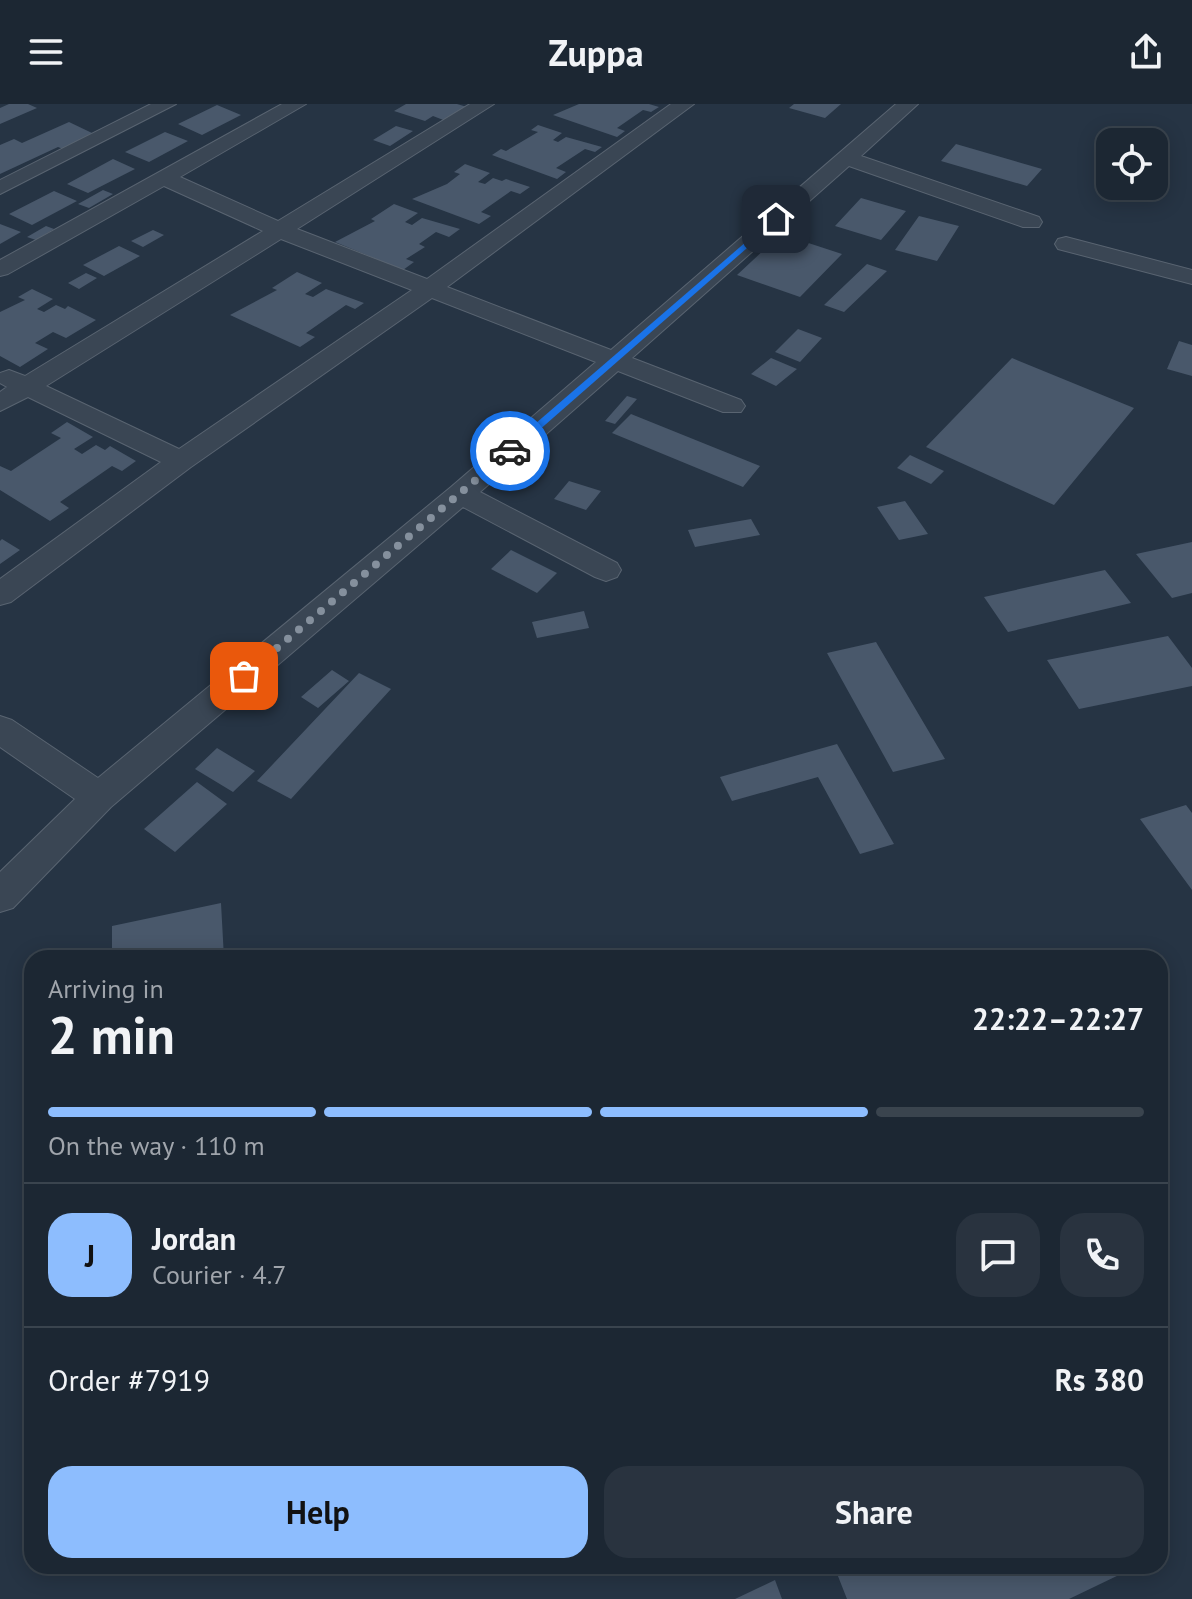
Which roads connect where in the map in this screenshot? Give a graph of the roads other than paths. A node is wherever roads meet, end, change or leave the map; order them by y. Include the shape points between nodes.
1 (166, 104) edge
2 (296, 104) edge
3 (484, 104) edge
4 (908, 104) edge
5 (678, 105) edge
6 (846, 158) junction
7 (162, 177) junction
8 (0, 188) edge
9 (1031, 222) dead end
10 (281, 231) junction
11 (1066, 244) dead end
12 (1117, 259) junction
13 (0, 269) edge
14 (1192, 277) edge
15 (430, 288) junction
16 (1192, 293) edge
17 (613, 359) junction
18 (0, 374) edge
19 (27, 387) junction
20 (0, 403) edge
21 (732, 406) dead end
22 (181, 461) junction
23 (461, 494) junction
24 (606, 570) dead end
25 (0, 594) edge
26 (0, 729) edge
27 (99, 797) junction
28 (0, 896) edge

1 - 8 street
2 - 7 street
3 - 10 street
4 - 6 street
5 - 15 street
6 - 9 street
6 - 17 street
7 - 10 street
7 - 13 street
10 - 15 street
10 - 19 street
11 - 12 street
12 - 14 street
12 - 16 street via 1132,274
15 - 17 street
15 - 22 street
17 - 21 street
17 - 23 street
18 - 19 street
19 - 20 street
19 - 22 street
22 - 25 street
23 - 24 street
23 - 27 street
26 - 27 street
27 - 28 street

